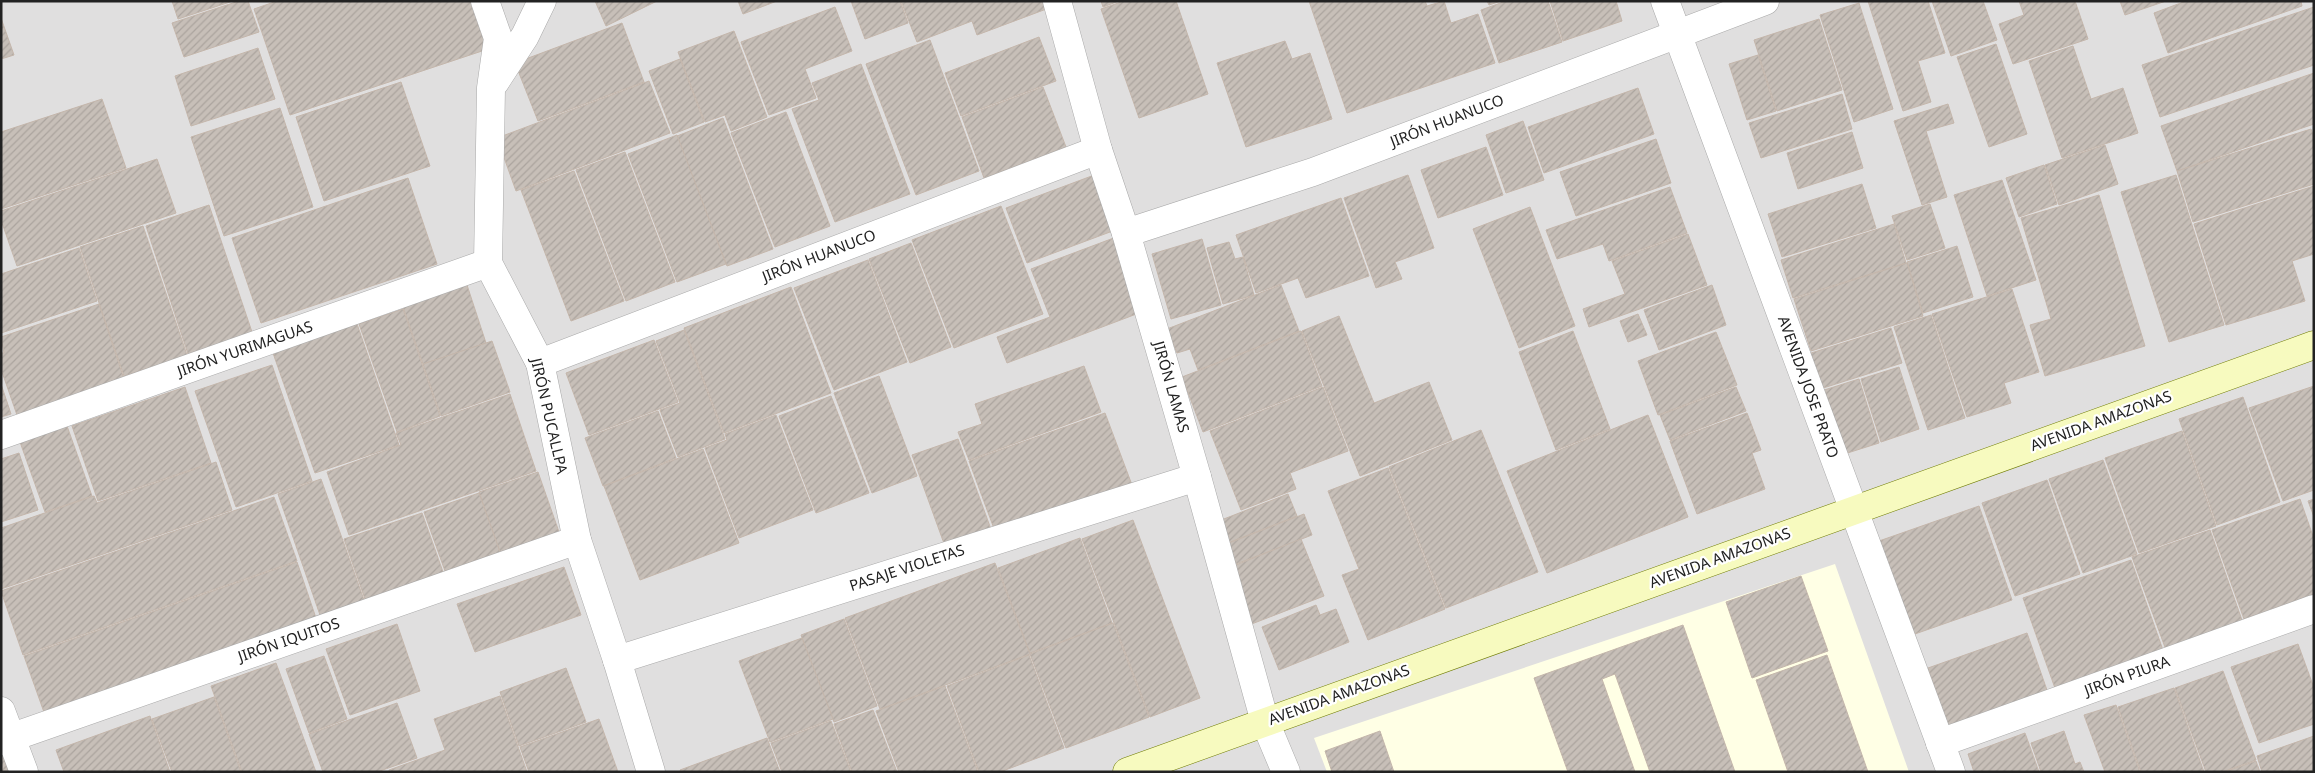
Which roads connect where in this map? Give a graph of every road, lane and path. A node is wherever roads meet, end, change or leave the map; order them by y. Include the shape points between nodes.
1 (485, 1) edge
2 (542, 1) edge
3 (1057, 1) edge
4 (1665, 1) edge
5 (1765, 1) edge
6 (1677, 33) junction
7 (491, 88) junction
8 (1098, 150) junction
9 (1126, 233) junction
10 (488, 263) junction
11 (2314, 344) edge
12 (540, 362) junction
13 (1, 435) edge
14 (1197, 477) junction
15 (1853, 510) junction
16 (576, 540) junction
17 (2314, 609) edge
18 (617, 660) junction
19 (1, 710) edge
20 (1265, 722) junction
21 (6, 739) edge
22 (1940, 743) junction
23 (24, 772) edge
24 (651, 772) edge
25 (1127, 772) edge
26 (1286, 772) edge
27 (1951, 772) edge

1 - 7 street, JIRÓN PUCALLPA via 498,38
2 - 7 street via 525,36
3 - 8 street, JIRÓN LAMAS
4 - 6 street, AVENIDA JOSE PRATO
5 - 6 street, JIRÓN HUANUCO
6 - 9 street, JIRÓN HUANUCO via 1313,172
6 - 15 street, AVENIDA JOSE PRATO
7 - 10 street, JIRÓN PUCALLPA
8 - 9 street, JIRÓN LAMAS
8 - 12 street, JIRÓN HUANUCO
9 - 14 street, JIRÓN LAMAS
10 - 12 street, JIRÓN PUCALLPA
10 - 13 street, JIRÓN YURIMAGUAS
11 - 15 street, AVENIDA AMAZONAS
12 - 16 street, JIRÓN PUCALLPA
14 - 18 street, PASAJE VIOLETAS
14 - 20 street, JIRÓN LAMAS
15 - 20 street, AVENIDA AMAZONAS
15 - 22 street, AVENIDA JOSE PRATO
16 - 18 street, JIRÓN PUCALLPA
16 - 21 street, JIRÓN IQUITOS
17 - 22 street, JIRÓN PIURA
18 - 24 street, JIRÓN PUCALLPA
19 - 21 street
20 - 25 street, AVENIDA AMAZONAS
20 - 26 street, JIRÓN LAMAS
21 - 23 street
22 - 27 street, AVENIDA JOSE PRATO

